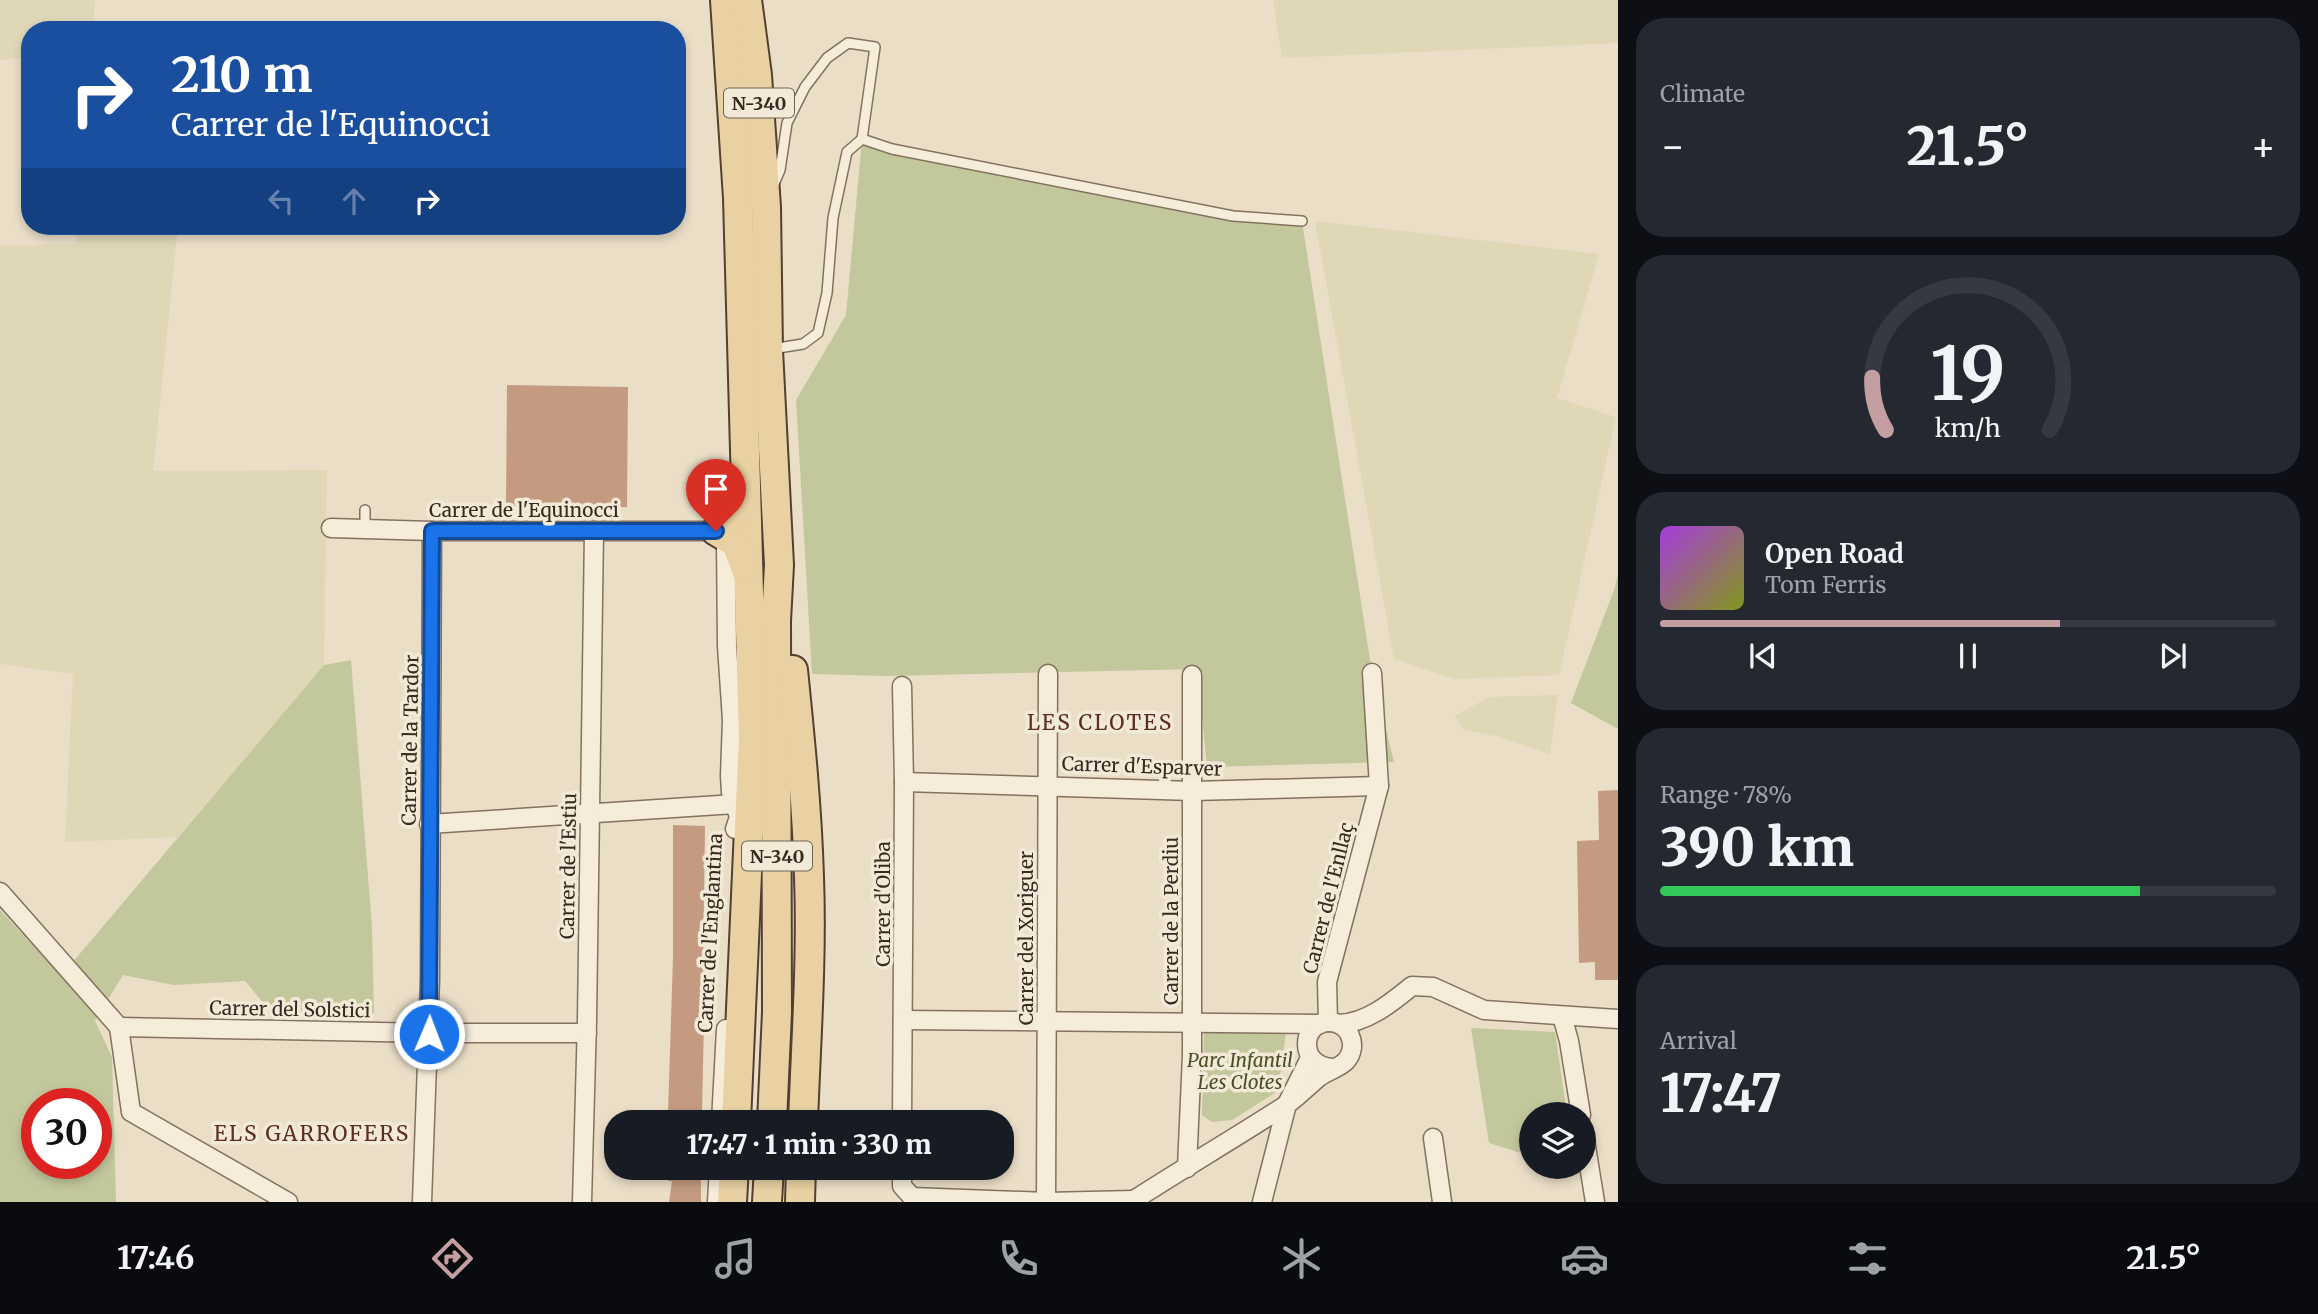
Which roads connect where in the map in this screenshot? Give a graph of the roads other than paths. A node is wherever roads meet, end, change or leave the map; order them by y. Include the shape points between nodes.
1 (725, 0) edge
2 (747, 0) edge
3 (862, 139) junction
4 (766, 207) junction
5 (1301, 221) dead end
6 (768, 350) junction
7 (746, 498) junction
8 (365, 510) dead end
9 (331, 528) dead end
10 (365, 529) junction
11 (432, 531) junction
12 (594, 531) junction
13 (721, 534) junction
14 (749, 586) junction
15 (779, 590) junction
16 (1371, 673) dead end
17 (1048, 674) dead end
18 (1192, 675) dead end
19 (902, 686) dead end
20 (753, 738) junction
21 (904, 782) junction
22 (1048, 785) junction
23 (1379, 786) junction
24 (1193, 791) junction
25 (735, 804) junction
26 (590, 813) junction
27 (429, 824) junction
28 (0, 892) edge
29 (1562, 1016) junction
30 (1618, 1019) edge
31 (903, 1020) junction
32 (1192, 1022) junction
33 (1046, 1023) junction
34 (1290, 1023) junction
35 (1329, 1024) junction
36 (119, 1027) junction
37 (587, 1033) junction
38 (429, 1034) junction
39 (1307, 1040) junction
40 (1310, 1058) junction
41 (1333, 1068) junction
42 (1579, 1102) edge
43 (1287, 1104) junction
44 (722, 1110) edge
45 (737, 1110) edge
46 (773, 1110) edge
47 (803, 1110) edge
48 (902, 1110) edge
49 (1433, 1138) dead end
50 (1187, 1168) junction
51 (1591, 1179) edge
52 (718, 1180) edge
53 (733, 1180) edge
54 (768, 1180) edge
55 (801, 1180) edge
56 (902, 1180) edge
57 (1132, 1201) edge
58 (288, 1202) edge
59 (422, 1202) edge
60 (582, 1202) edge
61 (716, 1202) edge
62 (732, 1202) edge
63 (767, 1202) edge
64 (800, 1202) edge
65 (1046, 1202) edge
66 (1071, 1202) edge
67 (1262, 1202) edge
68 (1442, 1202) edge
69 (1595, 1202) edge

1 - 7 main road via 738,198
2 - 4 main road, N-340
3 - 4 lane via 875,47 848,43 827,58 805,87 787,124 780,170
3 - 5 lane via 892,149 1233,216
3 - 6 lane via 848,152 833,218 827,293 818,333 803,344
4 - 6 main road, N-340
6 - 15 main road, N-340
7 - 13 main road
7 - 14 main road
8 - 10 lane
9 - 10 street, Carrer de l'Equinocci
10 - 11 street, Carrer de l'Equinocci
11 - 12 street, Carrer de l'Equinocci
11 - 27 street, Carrer de la Tardor
12 - 13 street, Carrer de l'Equinocci
12 - 26 street, Carrer de l'Estiu
13 - 14 main road via 736,543
13 - 25 street, Carrer de l'Englantina via 728,565 730,776
14 - 20 main road
15 - 46 main road, N-340
15 - 47 main road via 787,616 809,878
16 - 23 street, Carrer de l'Enllaç
17 - 22 street, Carrer del Xoriguer
18 - 24 street, Carrer de la Perdiu
19 - 21 street, Carrer d'Oliba
20 - 25 street via 746,750
20 - 45 main road
21 - 22 street, Carrer d'Esparver
21 - 31 street, Carrer d'Oliba
22 - 24 street, Carrer d'Esparver
22 - 33 street, Carrer del Xoriguer
23 - 24 street, Carrer d'Esparver
23 - 35 street, Carrer de l'Enllaç via 1327,982
24 - 32 street, Carrer de la Perdiu
25 - 26 street
25 - 44 street, Carrer de l'Englantina via 739,817
26 - 27 street
26 - 37 street, Carrer de l'Estiu
27 - 38 street, Carrer de la Tardor
28 - 36 street
29 - 30 street
29 - 35 street via 1484,1010 1433,987 1412,986 1354,1024
29 - 42 street
31 - 33 street
31 - 48 street, Carrer d'Oliba
32 - 33 street
32 - 34 street
32 - 50 street, Carrer de la Perdiu
33 - 65 street, Carrer del Xoriguer
34 - 35 street
34 - 39 street
35 - 39 street via 1312,1030
35 - 41 street via 1351,1036 1353,1046 1345,1062
36 - 38 street, Carrer del Solstici
36 - 58 street via 131,1112
37 - 38 street, Carrer del Solstici
37 - 60 street, Carrer de l'Estiu
38 - 59 street, Carrer de la Tardor
39 - 40 street
40 - 41 street
40 - 43 street
41 - 43 street
43 - 50 street
43 - 67 street
49 - 68 street
50 - 57 street
51 - 69 street
52 - 61 street
53 - 62 main road
54 - 63 main road
55 - 64 main road
56 - 65 street via 912,1197
57 - 66 street
65 - 66 street

